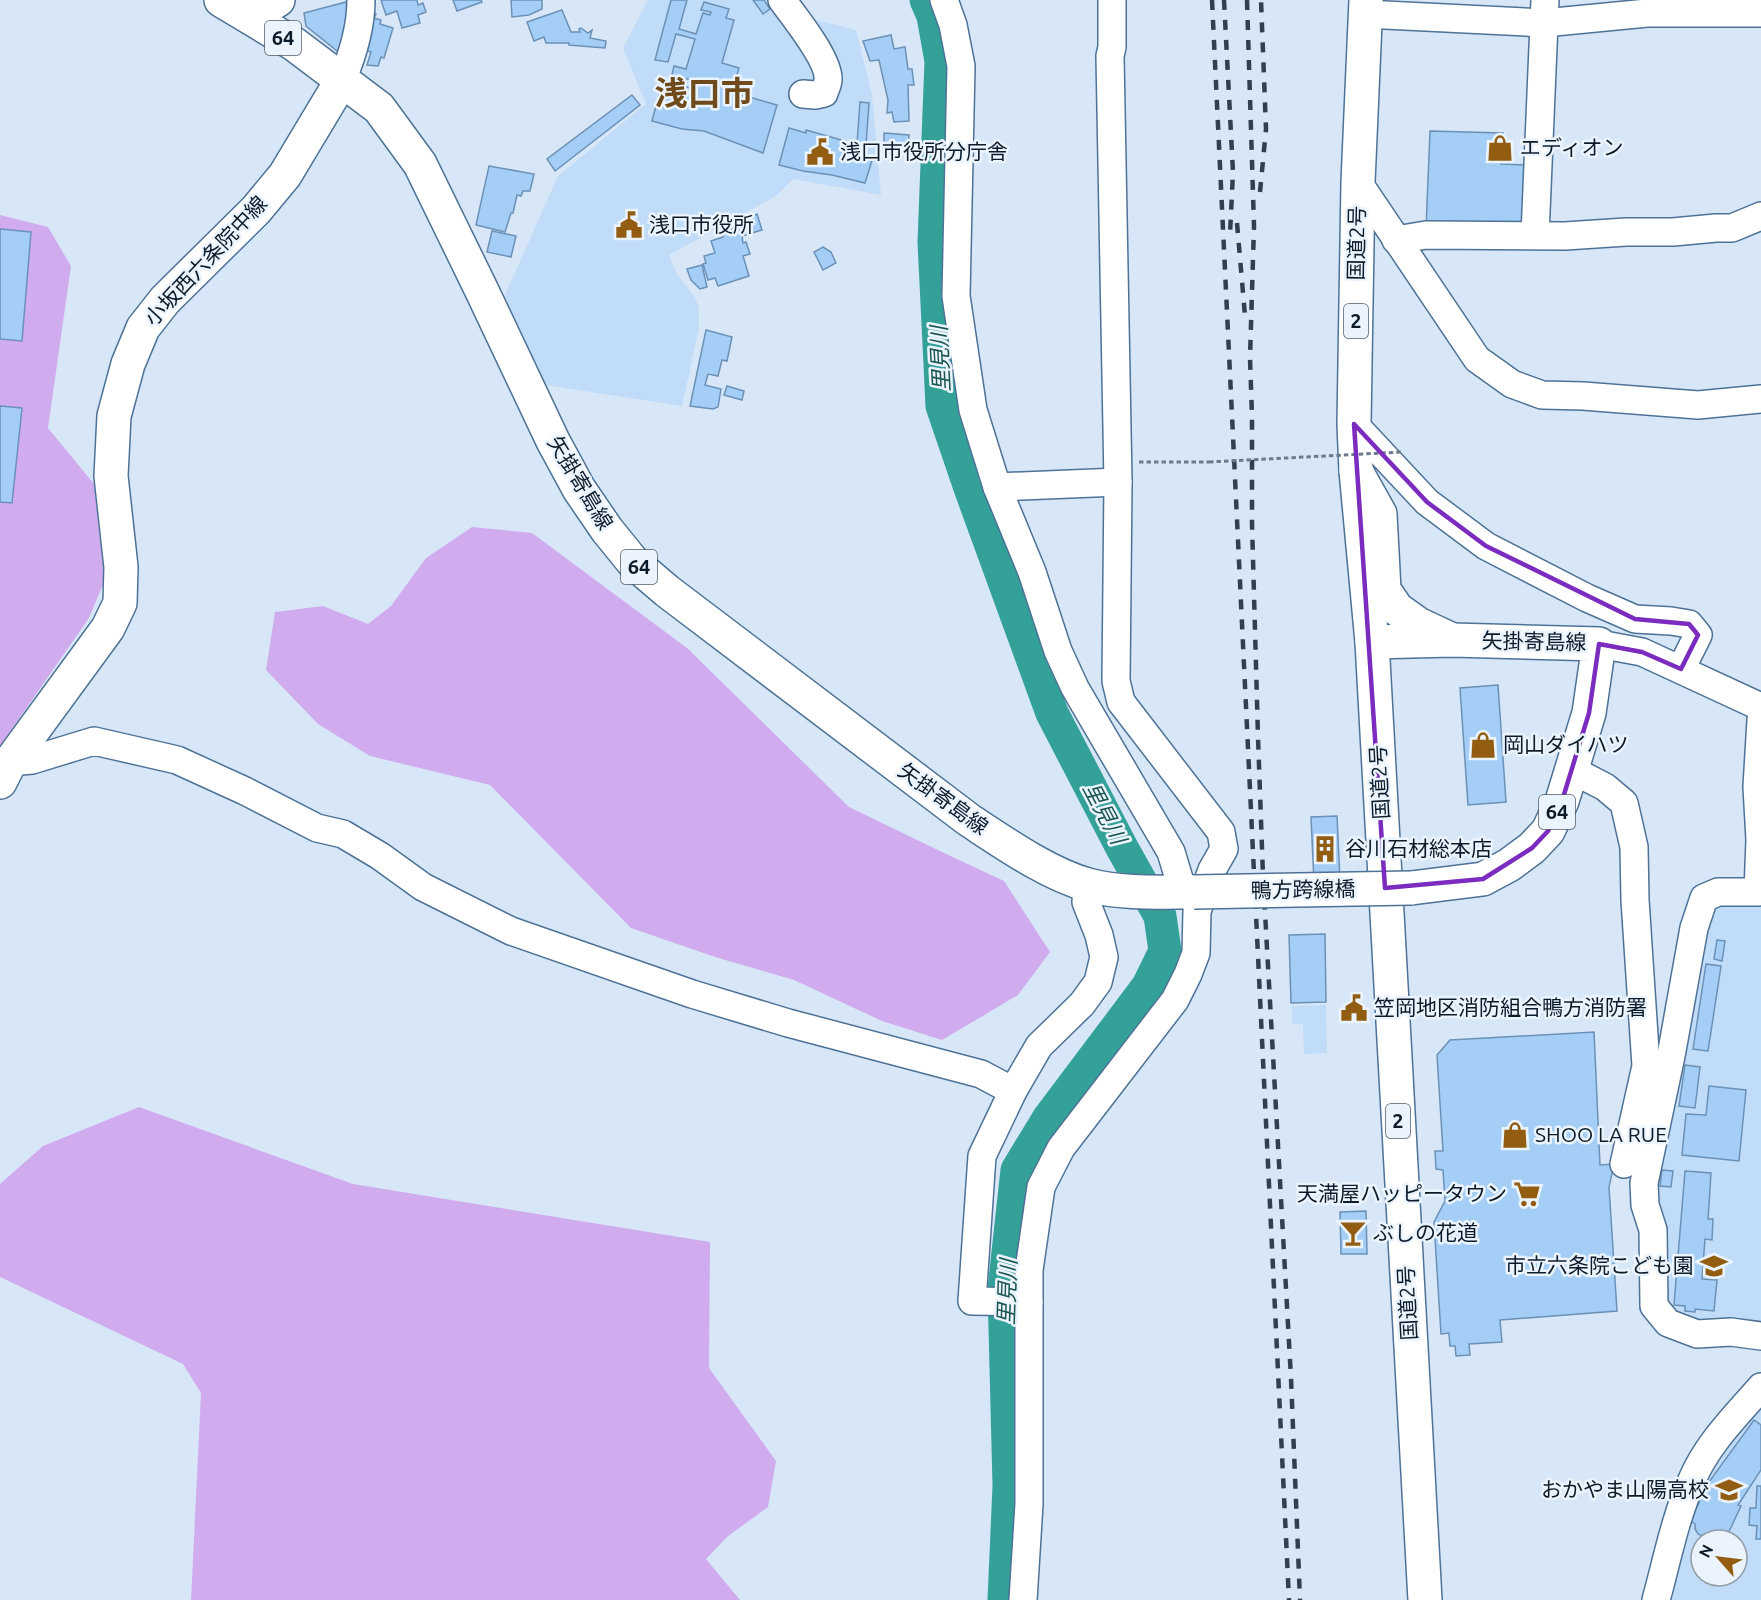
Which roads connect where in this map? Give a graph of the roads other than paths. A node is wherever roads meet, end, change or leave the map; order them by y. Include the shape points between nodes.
1 (221, 0) edge
2 (278, 0) edge
3 (361, 0) edge
4 (782, 0) edge
5 (944, 0) edge
6 (1112, 0) edge
7 (1647, 6) edge
8 (1366, 7) edge
9 (1755, 9) edge
10 (1544, 12) edge
11 (250, 17) junction
12 (342, 80) junction
13 (804, 94) dead end
14 (1358, 182) junction
15 (1761, 216) edge
16 (1535, 235) junction
17 (1396, 240) junction
18 (1761, 399) edge
19 (1354, 424) junction
20 (1356, 471) junction
21 (1118, 472) junction
22 (996, 488) junction
23 (1452, 640) junction
24 (1372, 642) junction
25 (1599, 644) junction
26 (1681, 669) junction
27 (1761, 707) edge
28 (1761, 720) edge
29 (1572, 770) junction
30 (5, 772) edge
31 (1099, 887) junction
32 (1411, 888) joint
33 (1183, 892) junction
34 (1013, 1091) junction
35 (1624, 1164) dead end
36 (1029, 1302) junction
37 (1761, 1336) edge
38 (1761, 1387) edge
39 (1023, 1600) edge
40 (1425, 1600) edge
41 (1656, 1600) edge

1 - 11 main road, 矢掛寄島線 / 64
2 - 11 main road
3 - 12 street via 354,50
4 - 13 street via 819,52 829,78 824,93
5 - 22 street via 961,66 956,296 973,410
6 - 21 street
7 - 9 street
7 - 10 street
8 - 10 street
8 - 14 main road, 国道2号 / 2
10 - 16 street
11 - 12 main road, 矢掛寄島線 / 64
12 - 30 main road, 小坂西六条院中線 via 285,175 143,328 114,416 111,476 121,567 120,603 108,628
12 - 31 main road, 矢掛寄島線 / 64 via 379,108 420,164 553,441 606,530 633,562 969,820 1053,871
14 - 17 street
14 - 19 main road, 国道2号 / 2
15 - 16 street via 1732,228
16 - 17 street via 1426,235
17 - 18 street via 1477,359 1512,384 1542,395 1698,405
19 - 20 main road, 国道2号 / 2
19 - 26 street via 1427,502 1486,546 1635,619 1689,624 1698,635
20 - 23 main road via 1380,514 1384,590 1397,609
20 - 24 main road, 国道2号 / 2
21 - 22 street
21 - 36 street via 1116,681 1121,702 1221,832 1224,849 1197,912 1196,953 1175,1000 1061,1148 1041,1187 1029,1270
22 - 33 street via 1075,688 1171,852
23 - 24 main road, 矢掛寄島線
23 - 25 main road, 矢掛寄島線
24 - 40 main road, 国道2号 / 2
25 - 26 street via 1642,651
25 - 29 main road, 矢掛寄島線 / 64 via 1589,713
26 - 27 street
28 - 37 street via 1758,892 1718,892 1704,898 1694,928 1644,1183 1645,1205 1653,1230 1654,1306 1668,1323 1697,1334 1731,1332
29 - 32 main road, 矢掛寄島線 / 64 via 1548,831 1509,865 1484,879
29 - 35 street via 1624,803 1634,847 1646,1066
30 - 34 street via 94,741 177,760 316,828 343,834 423,887 511,931 692,994 981,1074
31 - 33 main road, 矢掛寄島線 / 64
31 - 34 street via 1086,902 1100,935 1104,957 1098,982 1082,1005 1039,1046
32 - 33 main road, 鴨方跨線橋 / 64, bridge
34 - 36 street via 982,1156 972,1301
36 - 39 street via 1029,1504
38 - 41 street via 1718,1436 1692,1479

